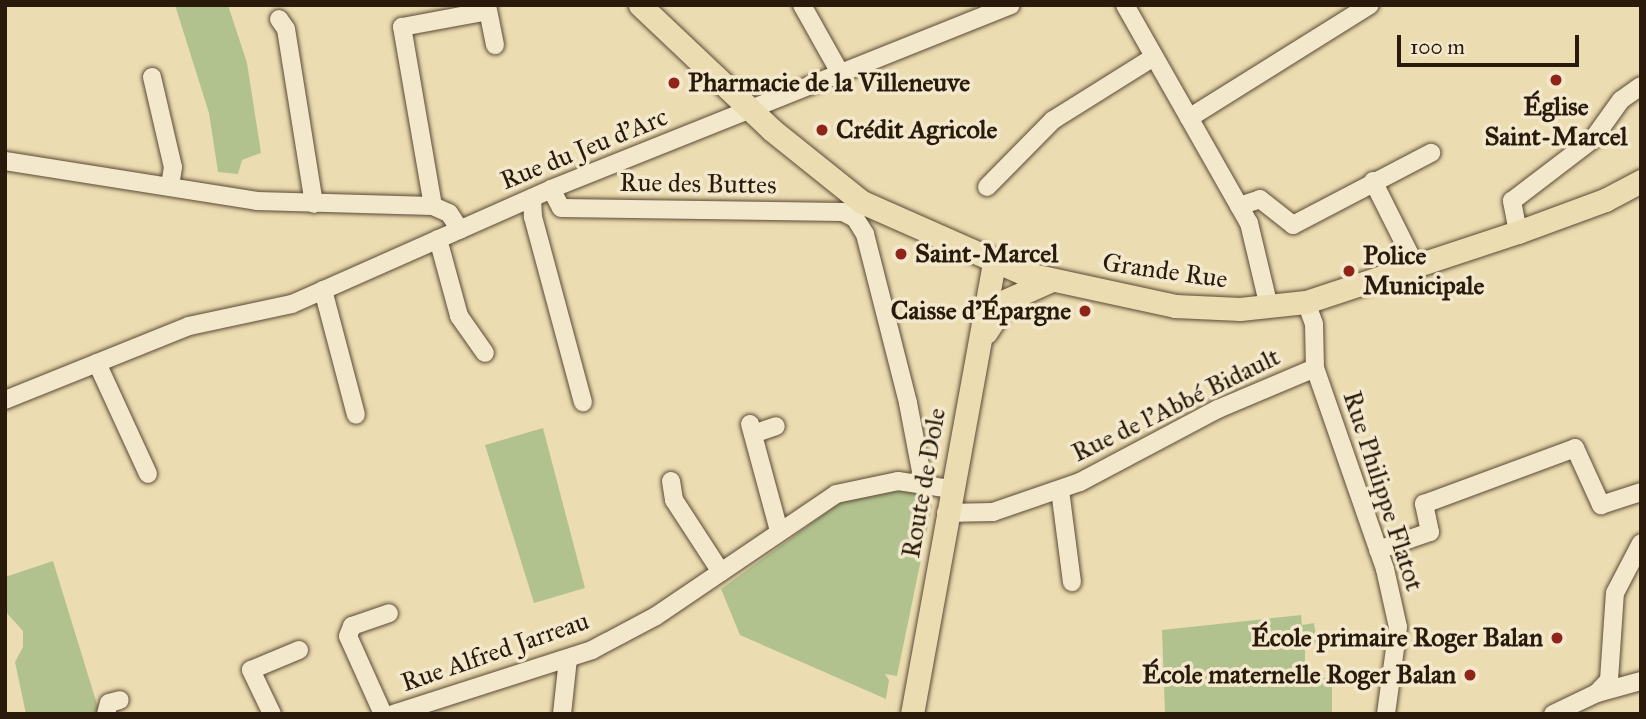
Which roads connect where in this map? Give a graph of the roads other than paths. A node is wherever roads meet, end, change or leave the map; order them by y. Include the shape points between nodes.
1 (639, 5) edge
2 (802, 5) edge
3 (1010, 5) edge
4 (1125, 5) edge
5 (1370, 5) edge
6 (488, 8) edge
7 (278, 19) dead end
8 (495, 45) dead end
9 (1154, 57) junction
10 (839, 71) junction
11 (152, 77) dead end
12 (1641, 86) edge
13 (750, 110) junction
14 (1189, 118) junction
15 (1431, 153) dead end
16 (5, 161) edge
17 (1373, 181) junction
18 (1641, 181) edge
19 (170, 186) junction
20 (987, 187) dead end
21 (551, 189) junction
22 (532, 198) junction
23 (314, 204) junction
24 (433, 206) junction
25 (1239, 206) junction
26 (460, 230) junction
27 (1518, 232) junction
28 (439, 239) junction
29 (994, 263) junction
30 (1416, 267) junction
31 (1052, 279) junction
32 (323, 290) junction
33 (1306, 302) junction
34 (1269, 307) junction
35 (978, 351) junction
36 (485, 353) dead end
37 (97, 363) junction
38 (1315, 368) junction
39 (5, 400) edge
40 (583, 401) dead end
41 (356, 415) dead end
42 (776, 426) dead end
43 (148, 474) dead end
44 (671, 481) dead end
45 (923, 482) junction
46 (950, 489) junction
47 (1060, 490) junction
48 (1641, 492) edge
49 (947, 513) junction
50 (779, 531) junction
51 (1641, 543) edge
52 (1378, 550) junction
53 (721, 572) junction
54 (1072, 582) dead end
55 (388, 612) dead end
56 (299, 650) dead end
57 (568, 659) junction
58 (1641, 681) edge
59 (1597, 693) junction
60 (120, 700) dead end
61 (106, 714) edge
62 (272, 714) edge
63 (383, 714) edge
64 (393, 714) edge
65 (562, 714) edge
66 (912, 714) edge
67 (1386, 714) edge
68 (1552, 714) edge

1 - 13 main road, Grande Rue
2 - 10 street
3 - 10 street, Rue du Jeu d'Arc
4 - 9 street
5 - 14 street
6 - 8 street
6 - 24 street via 402,27
7 - 23 street via 286,29
9 - 14 street
9 - 20 street via 1054,120
10 - 13 street, Rue du Jeu d'Arc
11 - 19 street via 173,167
12 - 27 street via 1622,100 1593,139 1512,201
13 - 21 street, Rue du Jeu d'Arc
13 - 29 main road, Grande Rue via 862,202
14 - 25 street
15 - 17 street
16 - 19 street
17 - 25 street via 1293,225 1260,199
17 - 30 street
18 - 27 main road, Grande Rue via 1605,200
19 - 23 street via 257,201
21 - 22 street, Rue du Jeu d'Arc
21 - 45 street, Rue des Buttes via 561,208 843,212 855,218 865,234
22 - 26 street, Rue du Jeu d'Arc
22 - 40 street via 533,217
23 - 24 street
24 - 26 street via 449,213
25 - 34 street via 1249,223
26 - 28 street, Rue du Jeu d'Arc
27 - 30 main road, Grande Rue
28 - 32 street, Rue du Jeu d'Arc
28 - 36 street via 459,316
29 - 31 main road, Grande Rue
29 - 35 main road, Route de Dole
30 - 33 main road, Grande Rue
31 - 34 main road, Grande Rue via 1175,306
31 - 35 main road via 1007,300 990,322
32 - 37 street, Rue du Jeu d'Arc via 292,304 212,318
32 - 41 street
33 - 34 main road, Grande Rue
33 - 38 street, Rue Philippe Flatot via 1314,324
35 - 46 main road, Route de Dole
37 - 39 street, Rue du Jeu d'Arc
37 - 43 street
38 - 47 street, Rue de l'Abbé Bidault via 1218,409
38 - 52 street, Rue Philippe Flatot
42 - 50 street via 751,429
44 - 53 street via 674,500
45 - 46 street, Rue Alfred Jarreau
45 - 50 street, Rue Alfred Jarreau via 854,487 816,505
46 - 49 main road, Route de Dole
47 - 49 street, Rue de l'Abbé Bidault via 993,512
47 - 54 street, Rue de l'Abbé Bidault
48 - 52 street via 1601,505 1575,448 1424,504 1430,532
49 - 66 main road, Route de Dole
50 - 53 street, Rue Alfred Jarreau
51 - 59 street via 1615,593 1609,680
52 - 67 street, Rue Philippe Flatot via 1398,627
53 - 57 street, Rue Alfred Jarreau via 656,616
55 - 63 street, Rue Alfred Jarreau via 352,626 348,636
56 - 62 street via 251,670
57 - 64 street, Rue Alfred Jarreau
57 - 65 street
58 - 59 street
59 - 68 street
60 - 61 street via 109,703

